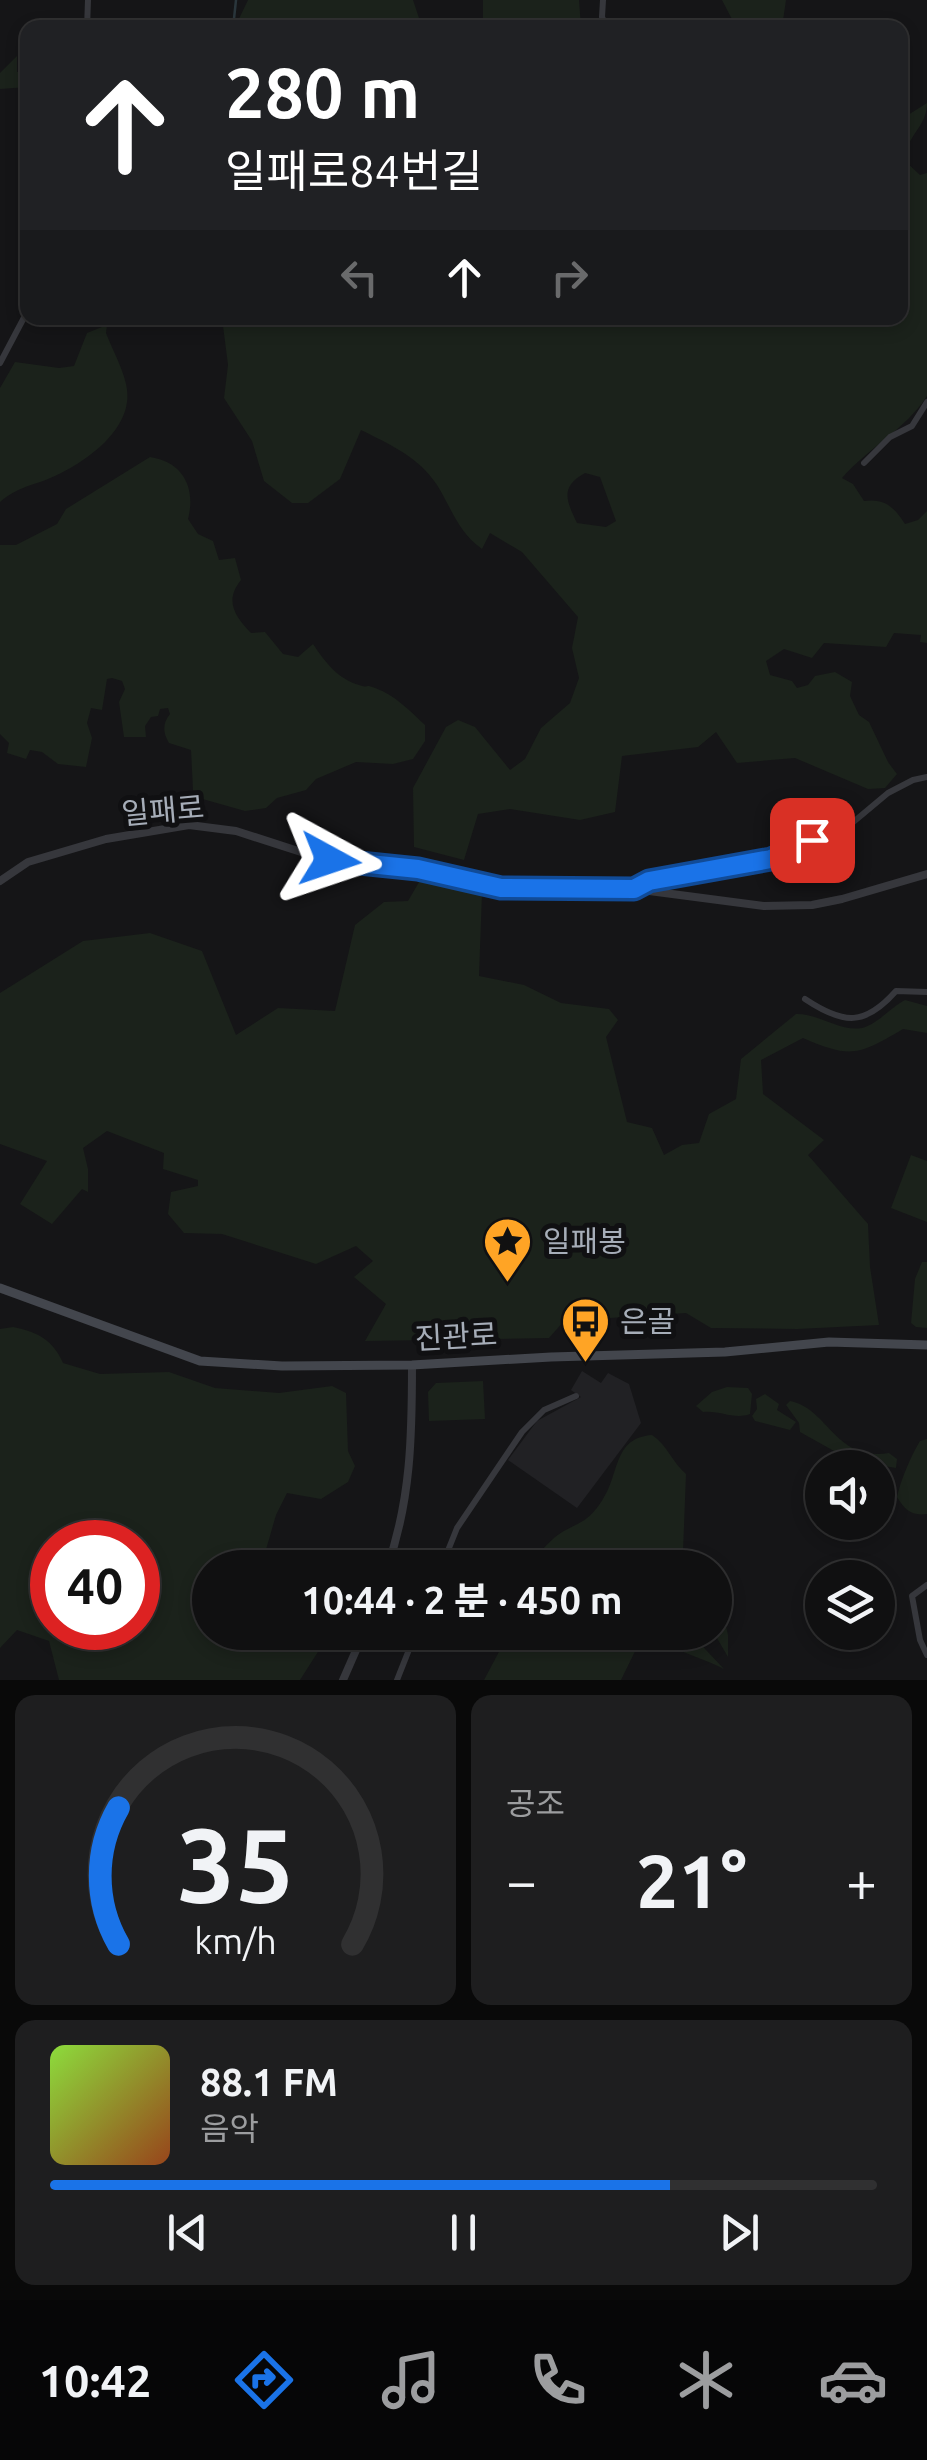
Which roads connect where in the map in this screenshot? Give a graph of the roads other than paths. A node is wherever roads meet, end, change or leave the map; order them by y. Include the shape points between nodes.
1 (20, 325) edge
2 (0, 363) edge
3 (927, 402) edge
4 (864, 462) dead end
5 (927, 777) edge
6 (927, 874) edge
7 (0, 881) edge
8 (634, 889) junction
9 (927, 992) edge
10 (806, 999) dead end
11 (0, 1288) edge
12 (927, 1346) edge
13 (412, 1365) junction
14 (576, 1396) dead end
15 (392, 1550) edge
16 (449, 1550) edge
17 (927, 1585) edge
18 (356, 1650) edge
19 (409, 1650) edge
20 (927, 1654) edge
21 (343, 1680) edge
22 (397, 1680) edge

1 - 2 street
3 - 4 street via 912,426
5 - 8 street via 888,793 838,834 771,859
6 - 8 street, 일패로 via 812,905 764,906
7 - 8 street, 일패로 via 28,862 189,825 236,831 330,860 418,869 501,888
9 - 10 street via 896,991 875,1013 856,1018 824,1012
11 - 13 main road, 진관로 via 200,1361
12 - 13 main road, 진관로 via 830,1342
13 - 15 street via 412,1457
14 - 16 street via 544,1410 522,1432
17 - 20 street via 912,1596
18 - 21 street
19 - 22 street

